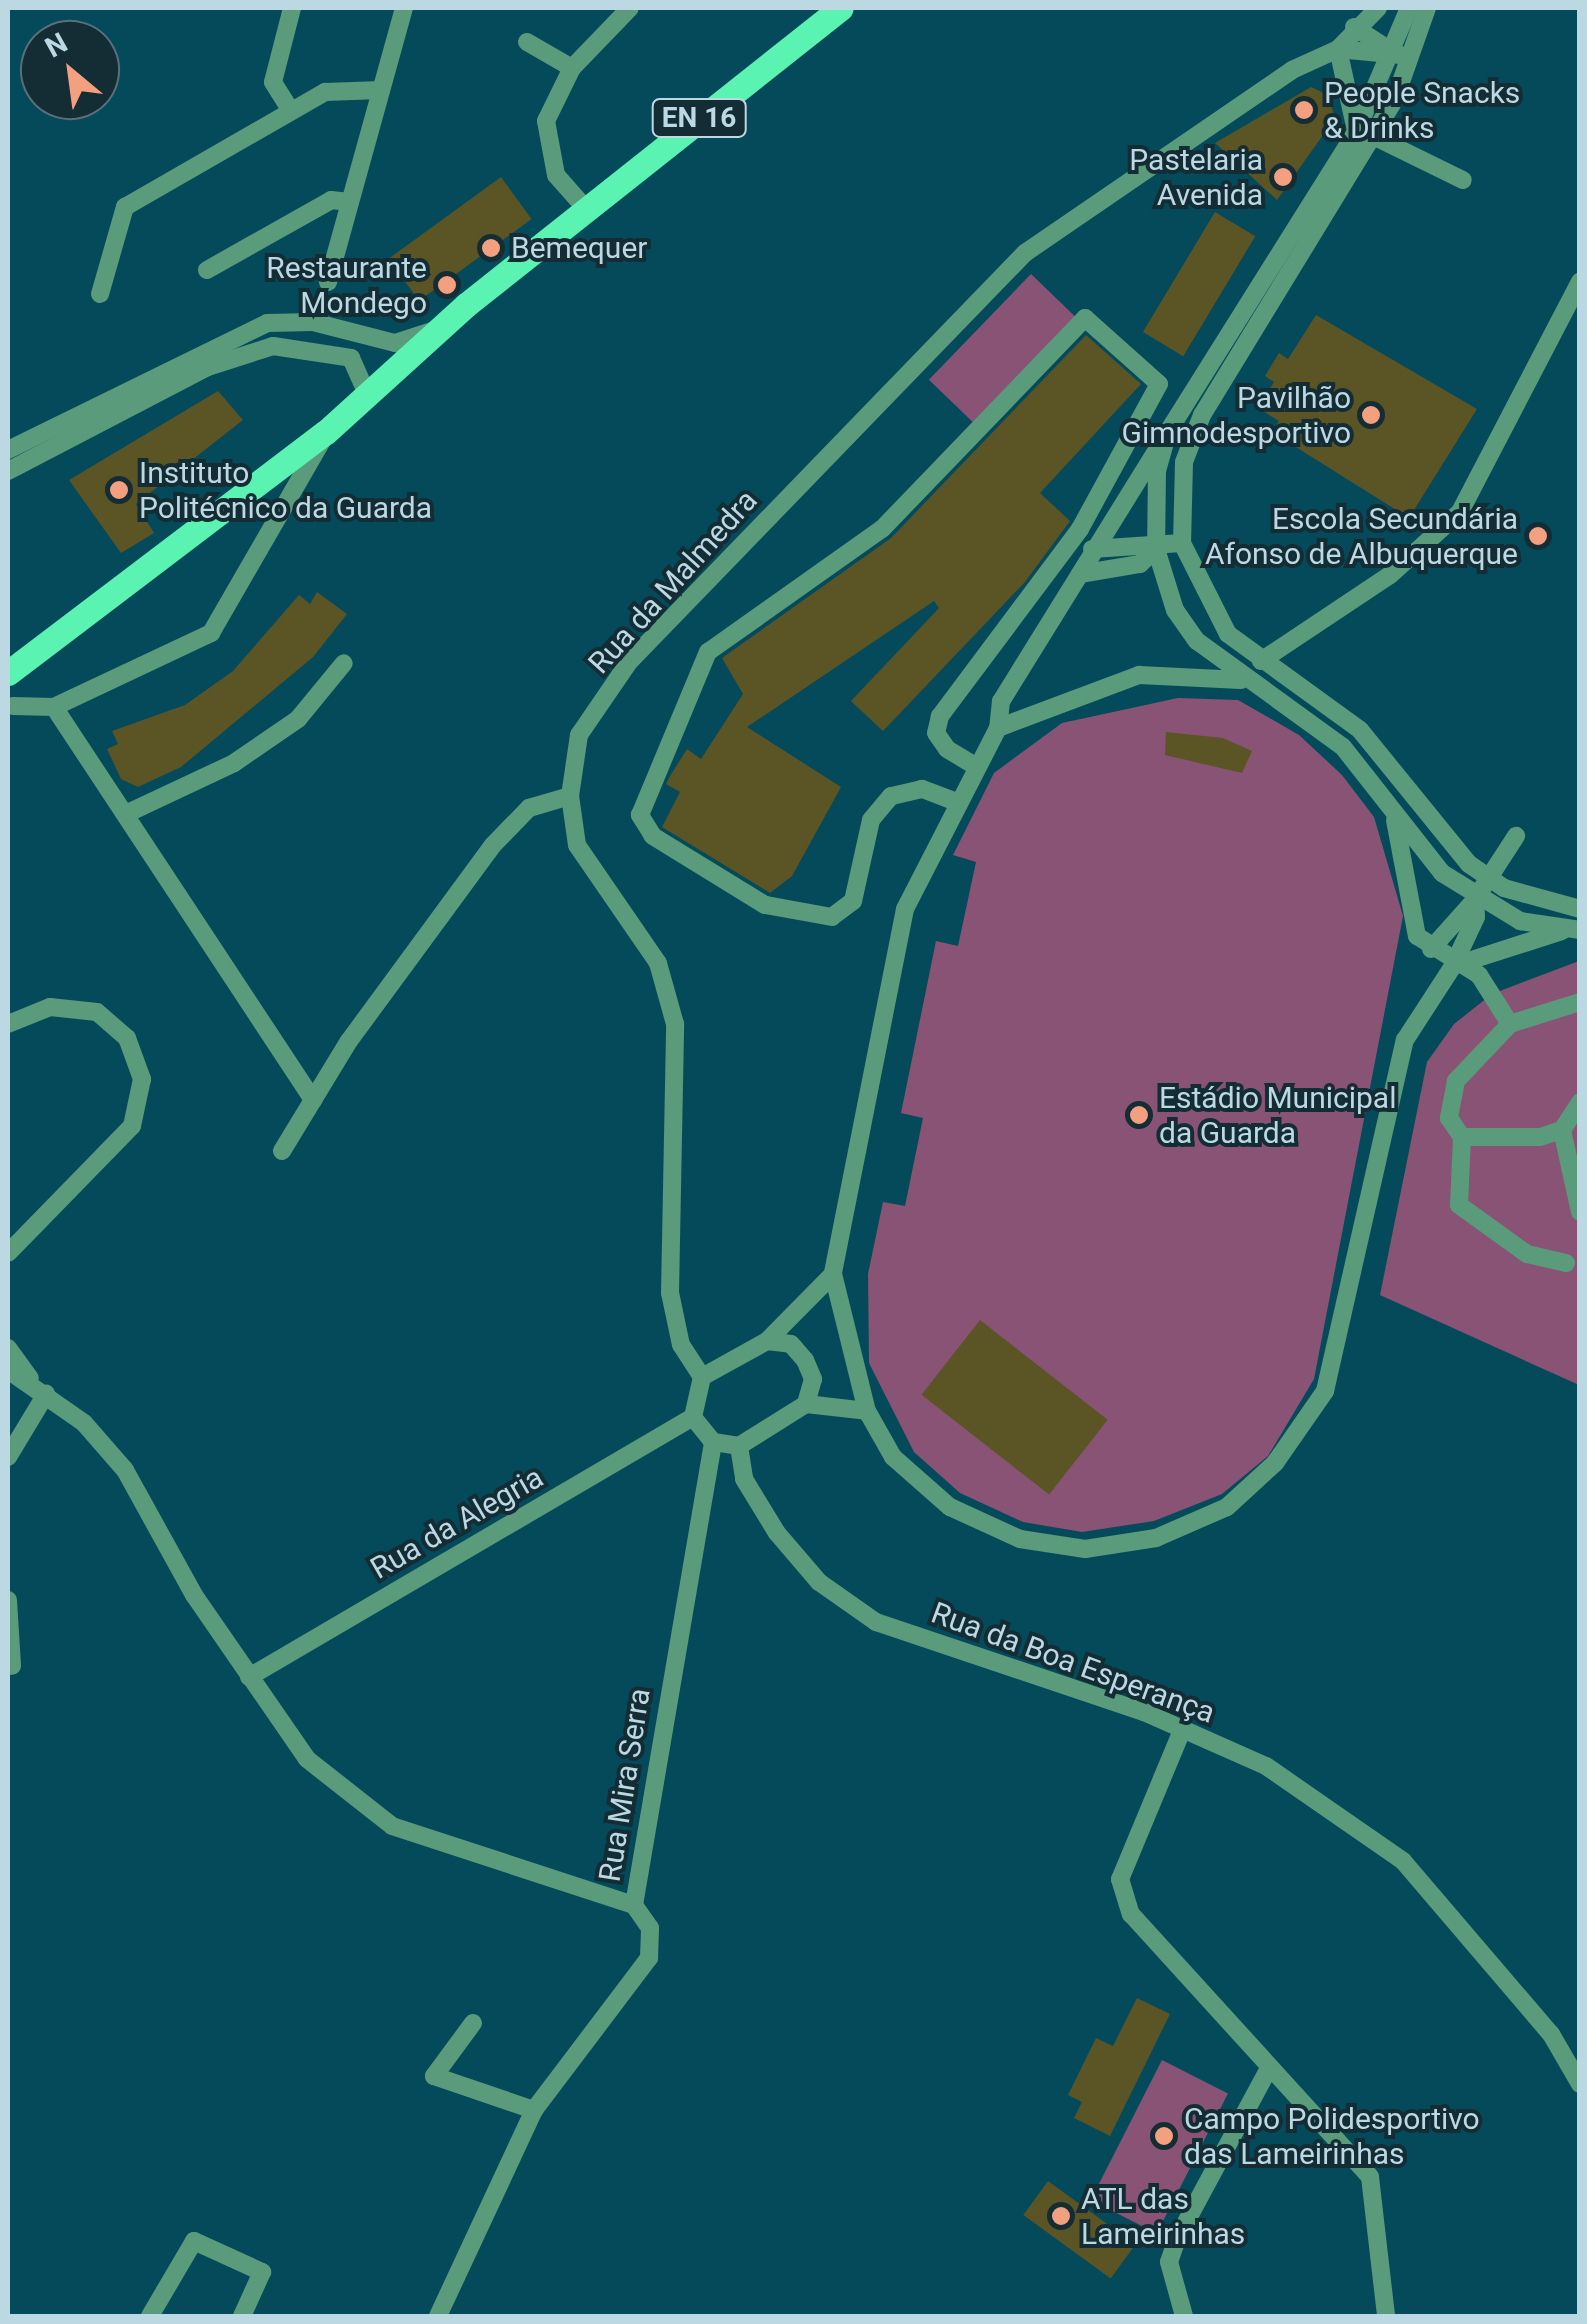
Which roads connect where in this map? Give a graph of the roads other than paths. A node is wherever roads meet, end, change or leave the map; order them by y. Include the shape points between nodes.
1 (292, 8) edge
2 (404, 8) edge
3 (630, 8) edge
4 (841, 8) edge
5 (1378, 8) edge
6 (1409, 8) edge
7 (1427, 8) edge
8 (1354, 27) junction
9 (526, 42) dead end
10 (1338, 49) junction
11 (1403, 56) junction
12 (572, 68) junction
13 (380, 90) junction
14 (291, 112) junction
15 (1365, 134) junction
16 (1463, 180) dead end
17 (350, 202) junction
18 (586, 209) junction
19 (207, 270) dead end
20 (1580, 281) edge
21 (328, 282) dead end
22 (100, 294) dead end
23 (224, 349) junction
24 (398, 354) junction
25 (365, 382) junction
26 (326, 432) junction
27 (1168, 432) junction
28 (8, 450) edge
29 (8, 471) edge
30 (1182, 544) junction
31 (1156, 548) junction
32 (1092, 549) junction
33 (1080, 574) junction
34 (1260, 660) junction
35 (344, 663) dead end
36 (8, 673) edge
37 (1241, 680) junction
38 (9, 706) edge
39 (54, 707) junction
40 (998, 728) junction
41 (974, 764) junction
42 (570, 796) junction
43 (954, 800) junction
44 (130, 812) junction
45 (1394, 814) junction
46 (1516, 836) dead end
47 (1488, 879) junction
48 (1475, 900) junction
49 (1580, 909) edge
50 (1571, 930) edge
51 (1431, 949) junction
52 (1453, 966) junction
53 (1580, 1002) edge
54 (8, 1024) edge
55 (1510, 1024) junction
56 (313, 1100) junction
57 (1580, 1102) edge
58 (1562, 1130) junction
59 (1462, 1137) junction
60 (282, 1151) dead end
61 (1580, 1212) edge
62 (8, 1253) edge
63 (1566, 1263) dead end
64 (834, 1274) junction
65 (766, 1341) junction
66 (8, 1348) edge
67 (8, 1370) edge
68 (702, 1377) junction
69 (41, 1390) junction
70 (806, 1404) junction
71 (867, 1410) junction
72 (693, 1418) junction
73 (713, 1442) junction
74 (738, 1446) junction
75 (8, 1457) edge
76 (8, 1600) edge
77 (12, 1666) dead end
78 (250, 1677) junction
79 (1183, 1728) junction
80 (634, 1904) junction
81 (473, 2023) dead end
82 (1269, 2068) junction
83 (1580, 2084) edge
84 (534, 2110) junction
85 (150, 2316) edge
86 (242, 2316) edge
87 (438, 2316) edge
88 (1184, 2316) edge
89 (1386, 2316) edge

1 - 14 street via 273,82
2 - 13 street
3 - 12 street
4 - 18 main road, EN 16
5 - 8 street, Rua da Malmedra
6 - 11 street
7 - 11 street
8 - 10 street, Rua da Malmedra
8 - 11 street
9 - 12 street
10 - 11 street, Rua da Malmedra
10 - 15 street
10 - 42 street, Rua da Malmedra via 1292,70 1024,253 628,662 579,735
11 - 15 street
12 - 18 street via 546,121 556,175
13 - 14 street via 326,92
13 - 17 street
14 - 22 street via 125,206
15 - 16 street
15 - 27 street
15 - 30 street via 1202,416 1184,462
17 - 19 street via 331,200
17 - 21 street
18 - 24 main road, EN 16 via 440,328
20 - 34 street via 1460,512 1390,575
23 - 24 street via 267,323 314,322
23 - 25 street via 312,345
23 - 28 street
23 - 29 street
24 - 25 main road, EN 16
25 - 26 main road, EN 16
26 - 36 main road, EN 16
26 - 39 street via 269,546 211,633
27 - 31 street via 1156,470
27 - 32 street
30 - 31 street
30 - 34 street via 1204,600
31 - 32 street
31 - 33 street via 1140,564
31 - 37 street via 1176,610
32 - 33 street
33 - 40 street via 1001,701
34 - 47 street via 1360,730
35 - 44 street via 298,719 234,764
37 - 40 street via 1139,675
37 - 45 street via 1343,747
38 - 39 street
39 - 44 street
40 - 41 street
41 - 43 street
41 - 43 street via 947,749 936,733 940,716 1080,529 1159,384 1085,318 882,529 708,652 640,815 653,836 765,905 832,916 853,901 871,820 891,796 922,789
42 - 56 street via 529,808 493,845
42 - 68 street, Rua da Malmedra via 577,846 658,963 674,1024 670,1294 681,1345
43 - 64 street via 905,910
44 - 56 street via 263,1036
45 - 48 street
45 - 51 street via 1417,936
46 - 47 street
47 - 48 street
47 - 49 street
48 - 50 street
48 - 51 street
48 - 52 street via 1476,917
50 - 52 street
51 - 52 street
52 - 55 street via 1478,975
52 - 71 street via 1405,1040 1324,1391 1275,1464 1227,1507 1156,1538 1085,1550 1020,1539 950,1507 893,1457
53 - 55 street
54 - 62 street via 50,1007 97,1012 128,1038 142,1079 132,1126
55 - 59 street via 1456,1080 1449,1118
56 - 60 street
57 - 58 street
58 - 59 street
58 - 61 street
59 - 63 street via 1459,1205 1527,1254
64 - 65 street
64 - 71 street
65 - 68 street
65 - 70 street via 791,1344 806,1360 813,1380
66 - 69 street
67 - 69 street
68 - 72 street
69 - 75 street
69 - 78 street via 125,1470
70 - 71 street
70 - 74 street
72 - 73 street
72 - 78 street, Rua da Alegria
73 - 74 street
73 - 80 street, Rua Mira Serra
74 - 79 street, Rua da Boa Esperança via 744,1480 777,1533 819,1582 876,1622
76 - 77 street
78 - 80 street via 307,1759 392,1826
79 - 82 street via 1120,1879 1131,1914
79 - 83 street, Rua da Boa Esperança via 1283,1776 1402,1861 1552,2034
80 - 84 street, Rua Mira Serra via 650,1928 649,1958
81 - 84 street via 434,2076
82 - 88 street via 1177,2239 1170,2262
82 - 89 street via 1370,2177
84 - 87 street, Rua Mira Serra
85 - 86 street via 194,2241 262,2272

